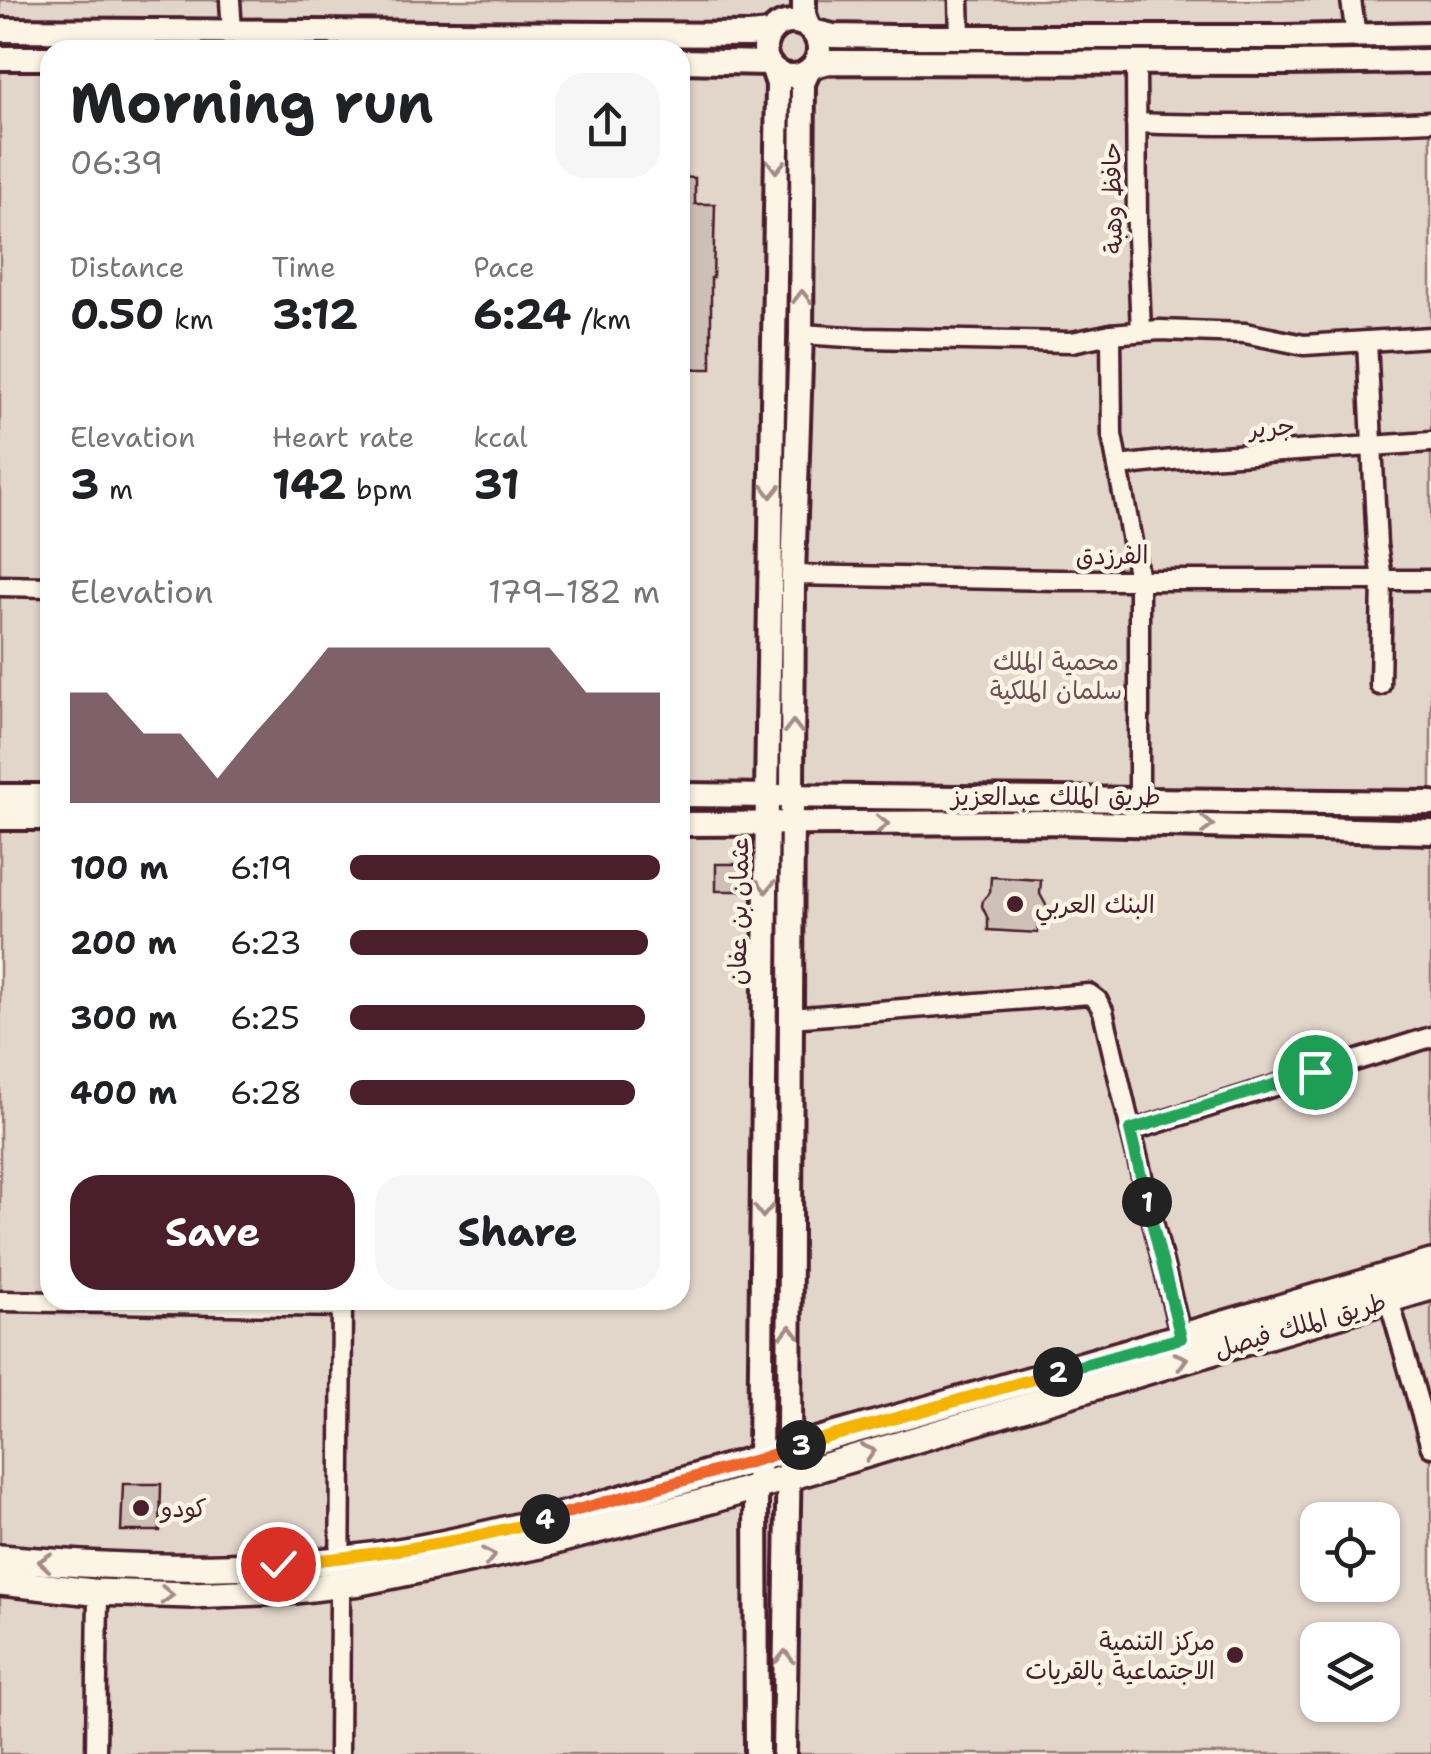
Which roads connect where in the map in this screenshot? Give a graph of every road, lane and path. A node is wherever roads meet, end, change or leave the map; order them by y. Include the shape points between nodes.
1 (230, 0) edge
2 (778, 0) edge
3 (804, 0) edge
4 (960, 0) edge
5 (1351, 0) edge
6 (810, 29) junction
7 (0, 30) edge
8 (772, 31) junction
9 (232, 32) junction
10 (1431, 34) edge
11 (960, 36) junction
12 (1356, 36) junction
13 (0, 58) edge
14 (40, 58) edge
15 (1431, 61) edge
16 (690, 62) edge
17 (1136, 63) junction
18 (771, 66) junction
19 (812, 68) junction
20 (1431, 121) edge
21 (1136, 122) junction
22 (1141, 332) junction
23 (801, 334) junction
24 (1111, 334) junction
25 (1431, 338) edge
26 (1367, 341) junction
27 (1431, 442) edge
28 (1372, 445) junction
29 (1118, 466) junction
30 (793, 575) junction
31 (1140, 579) junction
32 (1382, 579) junction
33 (1431, 580) edge
34 (0, 586) edge
35 (40, 587) edge
36 (1380, 685) dead end
37 (690, 795) edge
38 (766, 795) junction
39 (793, 795) junction
40 (0, 796) edge
41 (40, 796) edge
42 (1139, 800) junction
43 (1431, 803) edge
44 (0, 818) edge
45 (40, 818) edge
46 (690, 824) edge
47 (766, 824) junction
48 (792, 825) junction
49 (1431, 832) edge
50 (791, 1018) junction
51 (1431, 1037) edge
52 (1130, 1130) junction
53 (1431, 1263) edge
54 (1431, 1287) edge
55 (1388, 1300) junction
56 (0, 1301) edge
57 (40, 1301) edge
58 (342, 1310) edge
59 (1181, 1338) junction
60 (1431, 1447) edge
61 (789, 1448) junction
62 (760, 1459) junction
63 (788, 1476) junction
64 (756, 1486) junction
65 (0, 1558) edge
66 (340, 1572) junction
67 (0, 1582) edge
68 (98, 1593) junction
69 (96, 1754) edge
70 (339, 1754) edge
71 (756, 1754) edge
72 (784, 1754) edge

1 - 9 street
2 - 8 street
3 - 6 street
4 - 11 street
5 - 12 street
6 - 8 street via 787,22
6 - 11 street via 834,36
6 - 19 street via 820,45
7 - 9 street
8 - 9 street
8 - 18 street via 764,53
10 - 12 street
11 - 12 street
13 - 14 street
15 - 17 street
16 - 18 street
17 - 19 street via 829,62
17 - 21 street, حافظ وهبة
18 - 19 street via 796,77
18 -> 38 street, عثمان بن عفان via 778,84
23 -> 19 street, عثمان بن عفان via 803,83
20 - 21 street
21 - 22 street, حافظ وهبة
22 - 24 street
22 - 26 street via 1245,333 1304,345
23 - 24 street via 1072,342
23 - 30 street, عثمان بن عفان
24 - 29 street
25 - 26 street
26 - 28 street
27 - 28 street, جرير
28 - 29 street, جرير
28 - 32 street
29 - 31 street
30 - 31 street, الفرزدق
39 -> 30 street, عثمان بن عفان
31 - 32 street, الفرزدق
31 - 42 street
32 - 33 street, الفرزدق
32 - 36 street
34 - 35 street
37 - 38 street, طريق الملك عبدالعزيز
38 - 39 street, طريق الملك عبدالعزيز
38 - 47 street, عثمان بن عفان
39 - 42 street, طريق الملك عبدالعزيز
39 - 48 street, عثمان بن عفان
40 - 41 street
42 - 43 street, طريق الملك عبدالعزيز
44 - 45 street
46 - 47 street, طريق الملك عبدالعزيز
47 - 48 street, طريق الملك عبدالعزيز
47 -> 62 street, عثمان بن عفان
48 -> 49 street, طريق الملك عبدالعزيز via 1051,822
48 - 50 street, عثمان بن عفان
50 - 52 street via 1089,994 1103,1011
61 -> 50 street, عثمان بن عفان
51 - 52 street
52 - 59 street
53 - 59 main road, طريق الملك فيصل
54 - 55 main road, طريق الملك فيصل
55 - 60 street
63 -> 55 main road, طريق الملك فيصل
56 - 57 street
58 - 66 street
59 - 61 main road, طريق الملك فيصل
61 - 62 main road, طريق الملك فيصل
61 - 63 street, عثمان بن عفان
62 - 64 street, عثمان بن عفان
62 - 66 main road, طريق الملك فيصل
63 - 64 main road, طريق الملك فيصل
72 -> 63 street, عثمان بن عفان
66 -> 64 main road, طريق الملك فيصل via 540,1545
64 - 71 street, عثمان بن عفان
66 -> 65 main road, طريق الملك فيصل
68 -> 66 main road, طريق الملك فيصل via 287,1591
66 - 70 street
67 - 68 main road, طريق الملك فيصل
68 - 69 street

